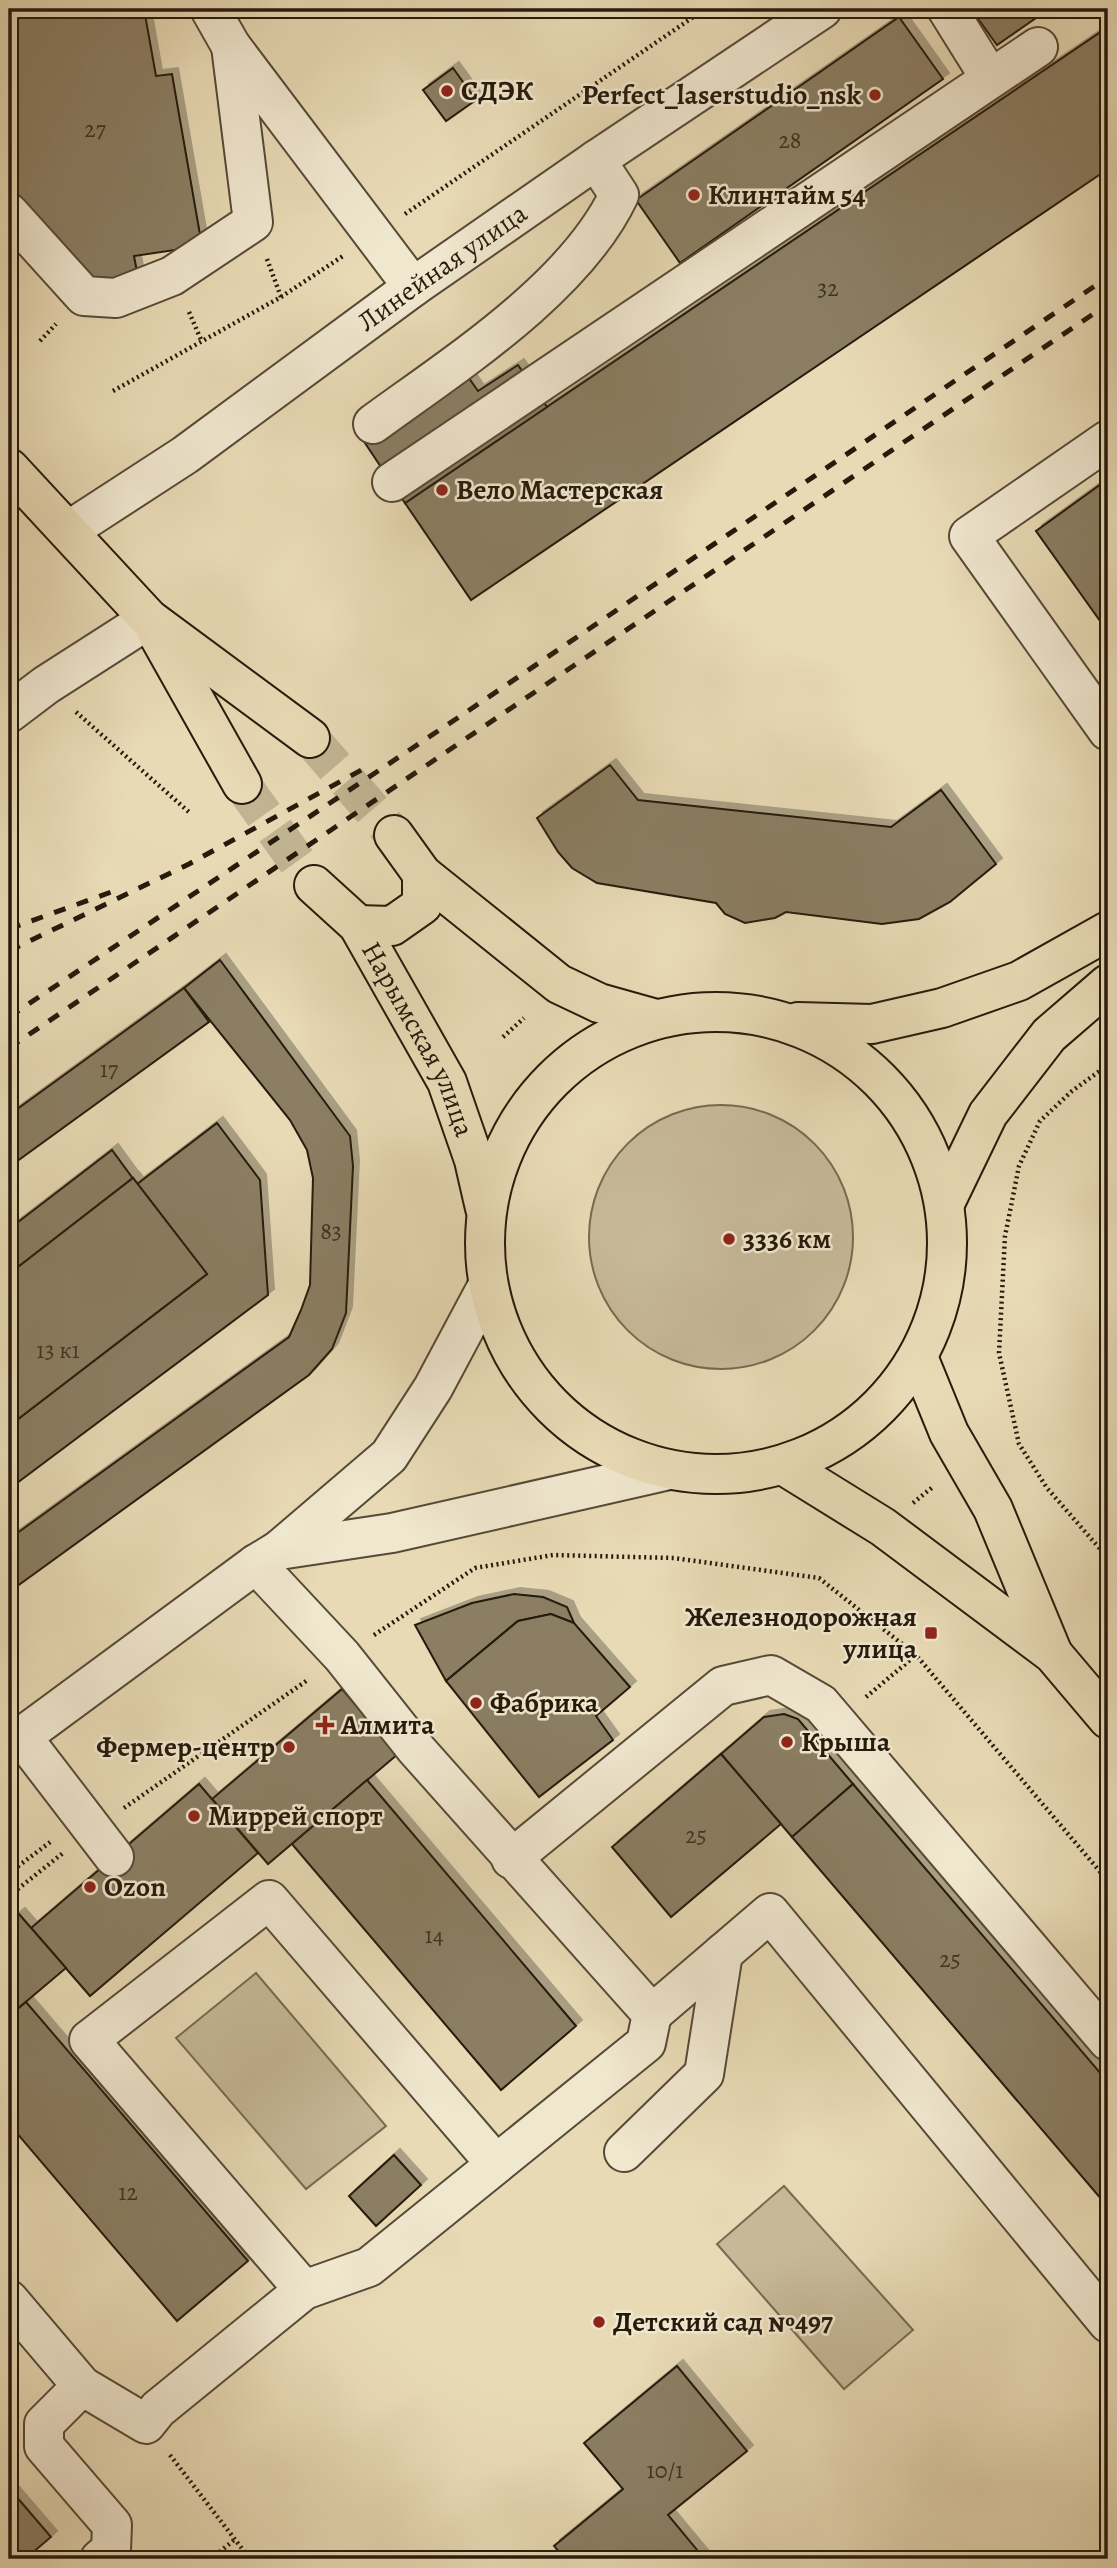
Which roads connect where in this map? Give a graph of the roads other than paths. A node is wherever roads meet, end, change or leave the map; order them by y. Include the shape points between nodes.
1 (210, 9) edge
2 (822, 9) edge
3 (947, 9) edge
4 (231, 46) junction
5 (1038, 47) dead end
6 (990, 78) junction
7 (596, 160) junction
8 (9, 213) edge
9 (413, 287) junction
10 (373, 424) dead end
11 (1108, 440) edge
12 (9, 468) edge
13 (391, 482) dead end
14 (68, 531) junction
15 (149, 619) junction
16 (9, 713) edge
17 (1108, 731) edge
18 (310, 738) tunnel mouth
19 (242, 784) tunnel mouth
20 (394, 835) tunnel mouth
21 (422, 874) junction
22 (314, 884) tunnel mouth
23 (358, 925) junction
24 (1108, 931) edge
25 (1108, 985) edge
26 (656, 1019) junction
27 (789, 1022) junction
28 (945, 1203) junction
29 (486, 1213) junction
30 (488, 1285) junction
31 (918, 1357) junction
32 (783, 1465) junction
33 (669, 1470) junction
34 (267, 1557) junction
35 (1053, 1654) junction
36 (1108, 1719) edge
37 (15, 1742) edge
38 (103, 1843) road end
39 (511, 1859) junction
40 (723, 1953) junction
41 (652, 2014) junction
42 (1108, 2041) edge
43 (624, 2152) dead end
44 (496, 2164) junction
45 (304, 2290) junction
46 (9, 2300) edge
47 (1108, 2323) edge
48 (82, 2386) junction
49 (100, 2559) edge

1 - 4 street
2 - 7 street, Линейная улица
3 - 6 street
4 - 8 street via 253,222 172,276 116,298 84,296
4 - 9 street
5 - 6 street
6 - 13 street
7 - 9 street, Линейная улица
7 - 10 street via 619,194 604,225 536,299
9 - 14 street, Линейная улица via 185,455
11 - 17 street via 969,536
12 - 14 main road
14 - 15 main road
15 - 16 street
15 - 18 main road
15 - 19 main road
20 - 21 main road
21 - 23 main road via 422,905 393,926
21 - 26 main road via 559,984 599,1003
22 - 23 main road, Нарымская улица
23 - 29 main road, Нарымская улица via 447,1082 474,1160
24 - 27 main road via 1019,981 942,1008 872,1024
25 - 28 main road via 1049,1035 988,1114
26 - 27 main road via 723,1011
26 - 29 main road via 602,1041 554,1077 523,1114 501,1157
27 - 28 main road via 851,1054 901,1102 929,1150
28 - 31 main road via 945,1284
29 - 30 main road
30 - 33 main road via 507,1342 539,1392 598,1442
30 - 34 street via 390,1456
31 - 32 main road via 893,1392 862,1423 825,1448
31 - 35 main road via 949,1433 993,1509
32 - 33 main road via 726,1474
32 - 35 main road via 883,1527
33 - 34 street
34 - 37 street
34 - 39 street via 415,1748
35 - 36 main road
37 - 38 street
39 - 41 street
39 - 42 street via 723,1686 771,1675 821,1704
40 - 41 street
40 - 43 street via 704,2074
40 - 47 street via 771,1913
41 - 44 street via 646,2043
44 - 45 street via 369,2267
44 - 45 street via 269,1900 89,2040
45 - 48 street via 158,2409 146,2424
46 - 48 street
48 - 49 street via 44,2424 44,2446 112,2525 111,2550

